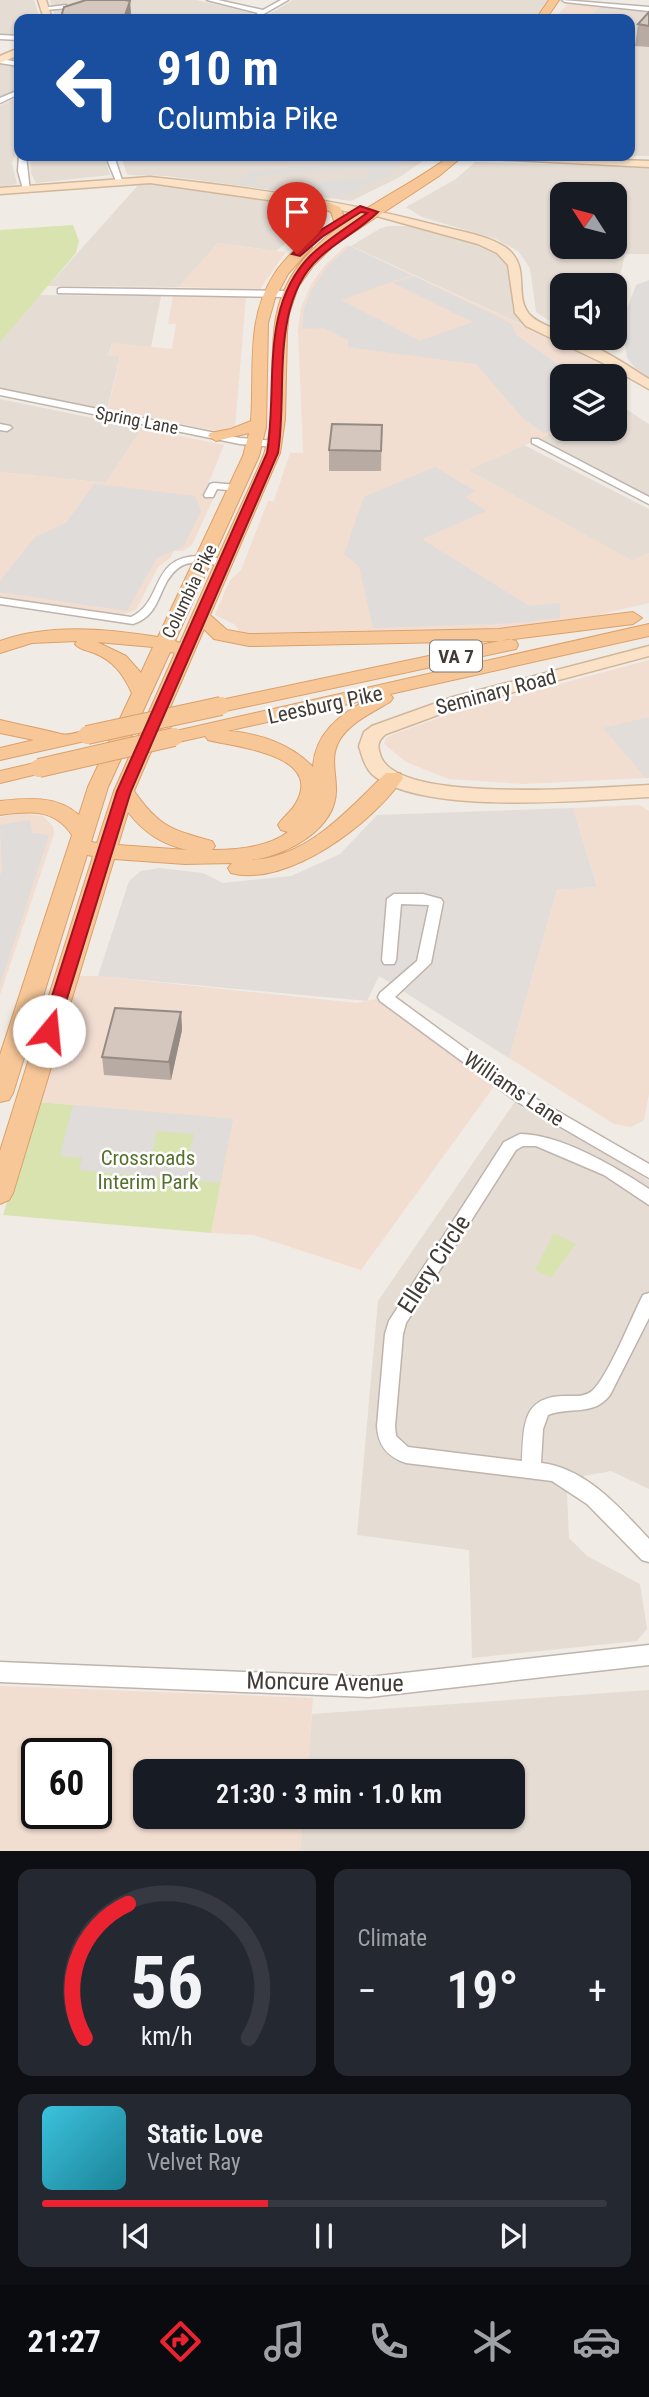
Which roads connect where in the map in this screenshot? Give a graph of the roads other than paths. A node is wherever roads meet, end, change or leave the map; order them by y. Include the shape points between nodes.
1 (210, 0) edge
2 (285, 0) edge
3 (564, 0) edge
4 (44, 4) edge
5 (66, 7) edge
6 (648, 9) edge
7 (264, 12) junction
8 (260, 14) edge
9 (22, 161) edge
10 (112, 161) edge
11 (434, 161) edge
12 (450, 161) edge
13 (590, 161) edge
14 (649, 164) edge
15 (120, 181) junction
16 (27, 189) junction
17 (0, 191) edge
18 (317, 202) junction
19 (367, 210) junction
20 (340, 221) junction
21 (61, 291) dead end
22 (269, 293) junction
23 (289, 294) junction
24 (550, 332) edge
25 (587, 350) edge
26 (649, 385) edge
27 (0, 392) edge
28 (257, 424) junction
29 (216, 436) junction
30 (535, 441) dead end
31 (255, 444) junction
32 (275, 444) junction
33 (238, 488) junction
34 (212, 491) dead end
35 (649, 501) edge
36 (204, 559) junction
37 (225, 562) junction
38 (0, 601) edge
39 (201, 617) junction
40 (644, 620) edge
41 (164, 643) junction
42 (0, 648) edge
43 (649, 651) edge
44 (183, 655) junction
45 (0, 659) edge
46 (401, 688) junction
47 (141, 692) junction
48 (0, 726) edge
49 (174, 737) junction
50 (52, 740) junction
51 (0, 754) edge
52 (374, 759) junction
53 (0, 760) edge
54 (0, 777) edge
55 (393, 778) junction
56 (434, 789) junction
57 (649, 790) edge
58 (124, 791) junction
59 (0, 808) edge
60 (79, 841) junction
61 (104, 851) junction
62 (199, 858) junction
63 (389, 960) dead end
64 (0, 1093) edge
65 (649, 1171) edge
66 (0, 1193) edge
67 (649, 1198) edge
68 (649, 1300) edge
69 (531, 1470) junction
70 (649, 1553) edge
71 (649, 1655) edge
72 (0, 1672) edge

1 - 7 street
2 - 7 street
3 - 6 street
4 - 5 street
7 - 8 street
9 - 16 street
10 - 15 street
11 - 19 main road, Columbia Pike
12 - 19 main road, Columbia Pike
13 - 14 main road
15 - 16 main road
15 - 18 main road via 150,180
16 - 17 main road
18 - 19 main road
18 - 20 main road via 336,210
19 - 20 main road, Columbia Pike
19 - 23 main road, Columbia Pike via 300,273
19 - 24 main road via 501,250 514,264 522,313
20 - 22 main road, Columbia Pike via 297,254
21 - 22 street
22 - 23 street
22 - 28 main road, Columbia Pike via 260,326
23 - 32 main road, Columbia Pike via 280,332
25 - 26 main road
27 - 29 street, Spring Lane
28 - 29 main road
28 - 31 main road, Columbia Pike
29 - 31 street, Spring Lane
30 - 35 street
31 - 32 street, Spring Lane
31 - 33 main road, Columbia Pike
32 - 37 main road, Columbia Pike
33 - 34 street
33 - 36 main road, Columbia Pike
36 - 37 street
36 - 38 street via 186,560 172,568 146,614 133,621
36 - 41 main road, Columbia Pike
37 - 39 main road, Columbia Pike
39 - 40 main road via 221,635 249,640 499,635
39 - 44 main road, Columbia Pike
40 - 46 main road, Leesburg Pike / VA 7
40 - 50 main road, Leesburg Pike / VA 7, bridge
41 - 42 main road via 58,634
41 - 44 main road
41 - 47 main road, Columbia Pike
43 - 52 main road, Seminary Road via 493,691 396,722 371,736 368,746
44 - 58 main road, Columbia Pike
45 - 47 main road via 49,643 92,646 124,662
46 - 49 main road, Leesburg Pike / VA 7
46 - 62 main road via 349,719 330,738 324,754 326,795 304,831 252,855
47 - 60 main road, Columbia Pike
48 - 50 main road
49 - 54 main road, Leesburg Pike / VA 7, bridge
49 - 58 main road via 250,739 280,749 306,772 310,782 307,803 292,822 274,834 243,845 209,847 176,841 156,831
50 - 51 main road, Leesburg Pike / VA 7
50 - 53 main road
52 - 55 main road via 379,769
52 - 56 main road
55 - 56 main road
55 - 62 main road via 325,842 297,859 241,869
56 - 57 main road via 519,796
58 - 61 main road, Columbia Pike
59 - 60 main road via 51,806 71,818
60 - 61 main road
60 - 64 main road, Columbia Pike
61 - 62 main road
61 - 66 main road, Columbia Pike
63 - 65 street, Williams Lane via 394,899 436,902 424,963 385,998 522,1097
67 - 69 street, Ellery Circle via 610,1171 537,1140 520,1140 510,1146 398,1321 386,1426 386,1438 395,1450
68 - 69 street via 601,1394 586,1405 542,1407 536,1419
69 - 70 street, Ellery Circle via 568,1479
71 - 72 street, Moncure Avenue via 369,1687

